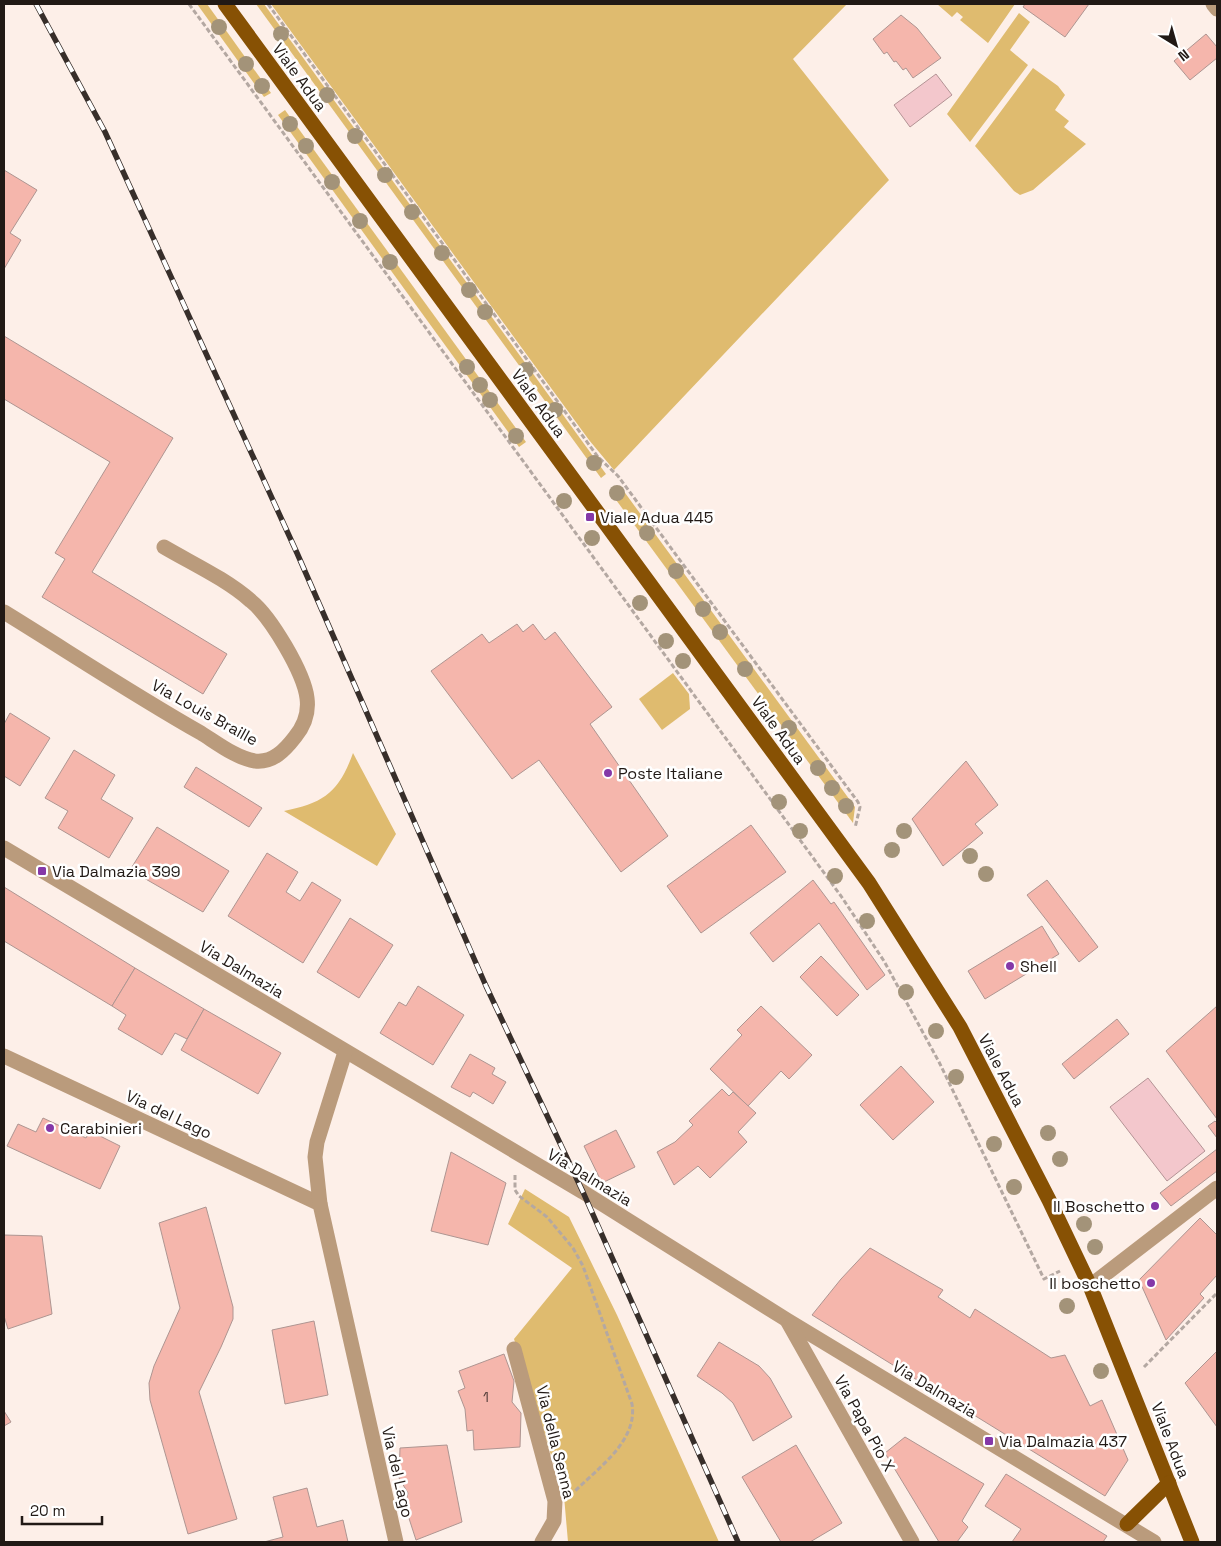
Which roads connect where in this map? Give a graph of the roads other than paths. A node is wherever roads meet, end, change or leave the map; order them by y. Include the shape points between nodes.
1 (225, 4) edge
2 (1214, 4) edge
3 (1217, 8) edge
4 (164, 547) dead end
5 (4, 612) edge
6 (4, 848) edge
7 (345, 1052) junction
8 (4, 1056) edge
9 (1217, 1188) edge
10 (320, 1204) junction
11 (1090, 1286) junction
12 (788, 1320) junction
13 (514, 1349) dead end
14 (1169, 1483) junction
15 (1127, 1524) junction
16 (396, 1542) edge
17 (542, 1542) edge
18 (912, 1542) edge
19 (1154, 1542) edge
20 (1192, 1542) edge

1 - 11 main road, Viale Adua via 885,907 960,1027
2 - 3 street
4 - 5 street, Via Louis Braille via 250,600 270,620 281,638 305,689 307,715 299,733 272,758 262,761 240,756
6 - 7 street, Via Dalmazia
7 - 10 street, Via del Lago via 317,1142 315,1157
7 - 12 street, Via Dalmazia via 583,1192
8 - 10 street, Via del Lago
9 - 11 street
10 - 16 street, Via del Lago
11 - 14 main road, Viale Adua
12 - 15 street, Via Dalmazia
12 - 18 street, Via Papa Pio X
13 - 17 street, Via della Senna via 553,1489 556,1511
14 - 15 main road
14 - 20 main road, Viale Adua
15 - 19 street, Via Dalmazia

